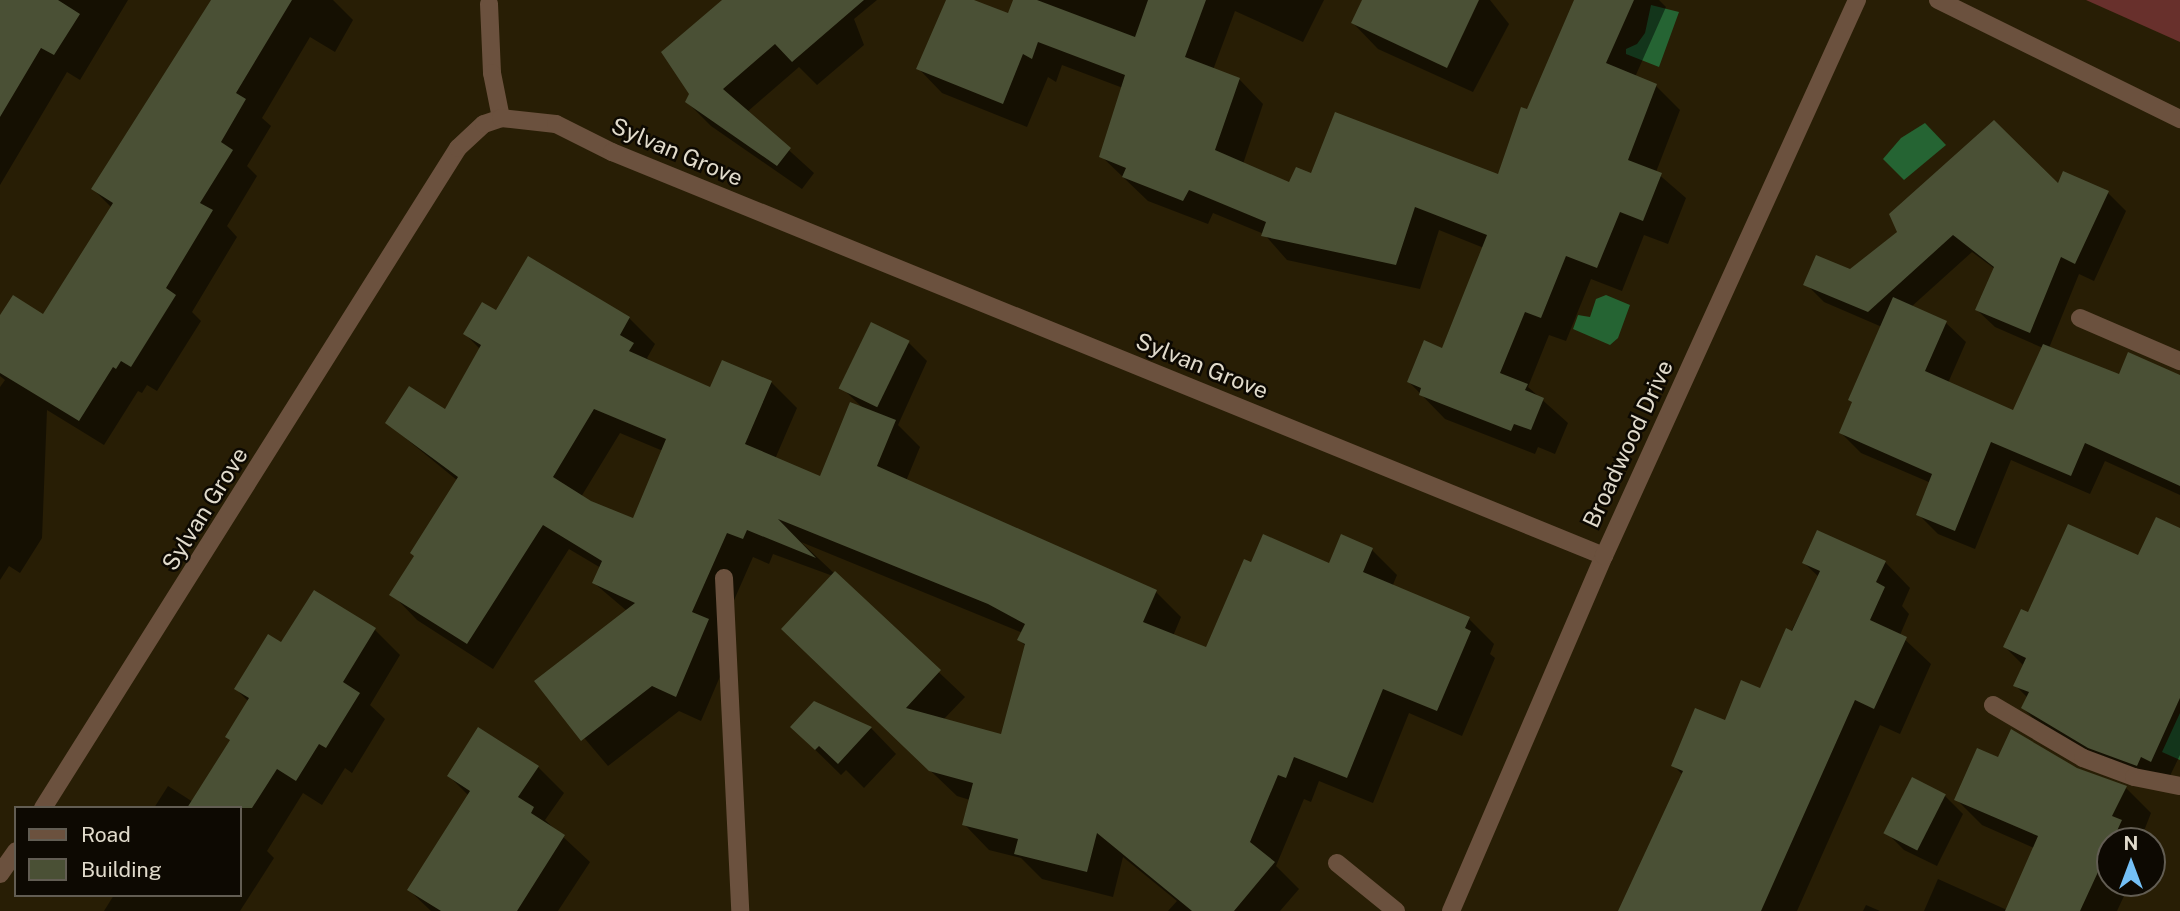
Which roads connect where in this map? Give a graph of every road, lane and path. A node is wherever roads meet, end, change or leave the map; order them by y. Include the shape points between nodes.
1 (1857, 0) edge
2 (1938, 0) edge
3 (489, 4) dead end
4 (501, 118) junction
5 (2180, 119) edge
6 (2080, 318) dead end
7 (2180, 361) edge
8 (1604, 556) junction
9 (724, 578) dead end
10 (1993, 705) dead end
11 (2180, 786) edge
12 (44, 806) edge
13 (14, 854) edge
14 (1337, 863) dead end
15 (0, 874) edge
16 (740, 911) edge
17 (1396, 911) edge
18 (1451, 911) edge

1 - 8 street, Broadwood Drive
2 - 5 street
3 - 4 street via 492,73
4 - 8 street, Sylvan Grove via 555,124 612,152
4 - 12 street, Sylvan Grove via 484,124 458,148
6 - 7 street
8 - 18 street, Broadwood Drive
9 - 16 street
10 - 11 street via 2083,758
13 - 15 street
14 - 17 street

